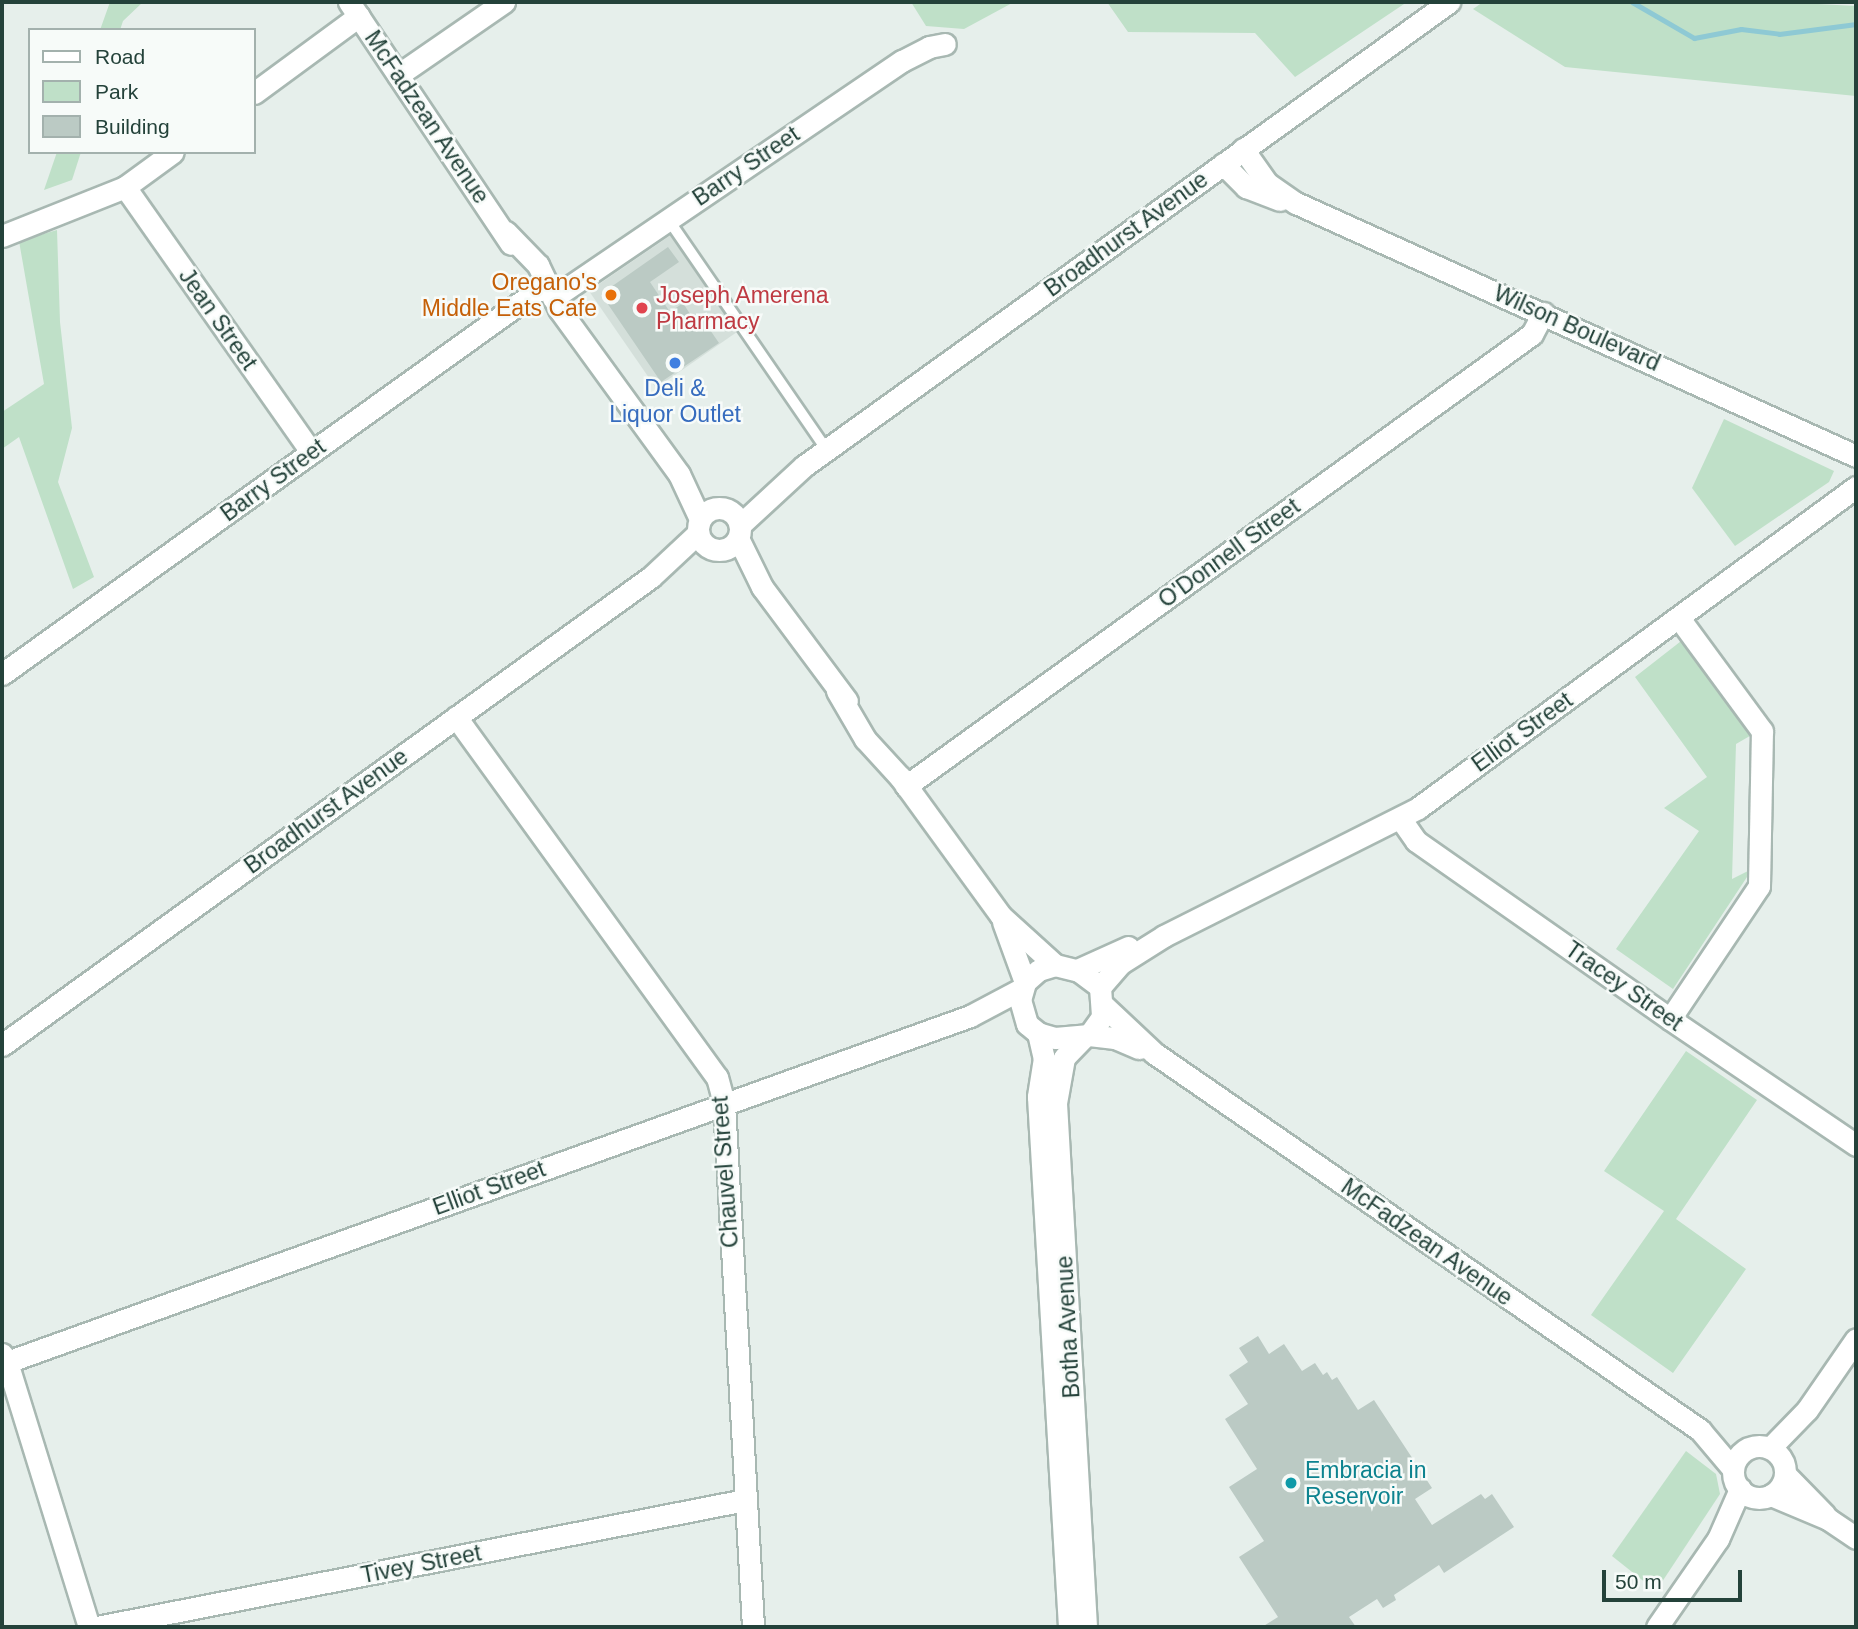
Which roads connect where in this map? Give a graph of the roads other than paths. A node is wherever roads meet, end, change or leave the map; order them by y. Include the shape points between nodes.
1 (504, 2) edge
2 (1449, 2) edge
3 (354, 9) edge
4 (945, 44) dead end
5 (398, 75) junction
6 (256, 91) edge
7 (1244, 149) junction
8 (170, 154) edge
9 (1223, 164) junction
10 (125, 187) junction
11 (1296, 203) junction
12 (668, 219) junction
13 (2, 236) edge
14 (549, 292) junction
15 (1542, 313) junction
16 (827, 450) junction
17 (311, 452) junction
18 (1856, 456) edge
19 (1856, 488) edge
20 (719, 529) junction
21 (1679, 618) junction
22 (2, 674) edge
23 (456, 717) junction
24 (903, 781) junction
25 (1400, 818) junction
26 (1001, 916) junction
27 (1164, 936) junction
28 (1055, 965) junction
29 (1077, 970) junction
30 (1023, 986) junction
31 (1102, 997) junction
32 (970, 1016) junction
33 (1023, 1016) junction
34 (1670, 1019) junction
35 (1038, 1033) junction
36 (1087, 1035) junction
37 (2, 1045) edge
38 (1154, 1054) junction
39 (724, 1103) junction
40 (1856, 1145) edge
41 (1054, 1228) junction
42 (1856, 1339) edge
43 (5, 1358) edge
44 (1700, 1430) junction
45 (1772, 1458) junction
46 (1750, 1488) junction
47 (745, 1500) junction
48 (1828, 1519) junction
49 (1856, 1538) edge
50 (1077, 1618) edge
51 (89, 1627) edge
52 (97, 1627) edge
53 (753, 1627) edge
54 (1657, 1627) edge

1 - 5 street
2 - 7 street, Broadhurst Avenue
3 - 5 street, McFadzean Avenue
3 - 6 street
4 - 12 street, Barry Street via 902,61
5 - 14 street, McFadzean Avenue via 506,232 526,271
7 - 9 street, Broadhurst Avenue
7 - 11 street, Wilson Boulevard via 1267,183
8 - 10 street
9 - 11 street, Wilson Boulevard via 1246,187
9 - 16 street, Broadhurst Avenue
10 - 13 street
10 - 17 street, Jean Street
11 - 15 street, Wilson Boulevard
12 - 14 street, Barry Street
12 - 16 lane
14 - 17 street, Barry Street
14 - 20 street, McFadzean Avenue
15 - 18 street, Wilson Boulevard
15 - 24 street, O'Donnell Street via 1532,334
16 - 20 street, Broadhurst Avenue
17 - 22 street, Barry Street
19 - 21 street, Elliot Street
20 - 23 street, Broadhurst Avenue
20 - 24 street, McFadzean Avenue via 837,691 865,740
21 - 25 street, Elliot Street
21 - 34 street via 1762,731 1759,886
23 - 37 street, Broadhurst Avenue
23 - 39 street, Chauvel Street via 717,1077
24 - 26 street, McFadzean Avenue
25 - 27 street, Elliot Street
25 - 34 street, Tracey Street via 1416,841
26 - 28 street, McFadzean Avenue
26 - 30 street, McFadzean Avenue
27 - 29 street, Elliot Street
27 - 31 street, Elliot Street via 1121,962
28 - 29 street
28 - 30 street via 1039,970
29 - 31 street via 1090,977
30 - 32 street, Elliot Street
30 - 33 street
31 - 36 street via 1097,1027
31 - 38 street, McFadzean Avenue
32 - 33 street, Elliot Street via 1002,1012
32 - 39 street, Elliot Street
33 - 35 street
34 - 40 street, Tracey Street
35 - 36 street via 1055,1038
35 - 41 street, Botha Avenue via 1045,1058 1038,1097
36 - 38 street, McFadzean Avenue via 1115,1038
36 - 41 street, Botha Avenue via 1064,1058 1058,1081
38 - 44 street, McFadzean Avenue
39 - 43 street, Elliot Street
39 - 47 street, Chauvel Street
41 - 50 street, Botha Avenue
42 - 45 street
43 - 51 street
44 - 45 street, McFadzean Avenue
44 - 46 street, McFadzean Avenue
45 - 46 street via 1778,1490
45 - 46 street via 1739,1455
45 - 48 street, McFadzean Avenue
46 - 48 street, McFadzean Avenue
46 - 54 street
47 - 52 street, Tivey Street
47 - 53 street, Chauvel Street
48 - 49 street, McFadzean Avenue

